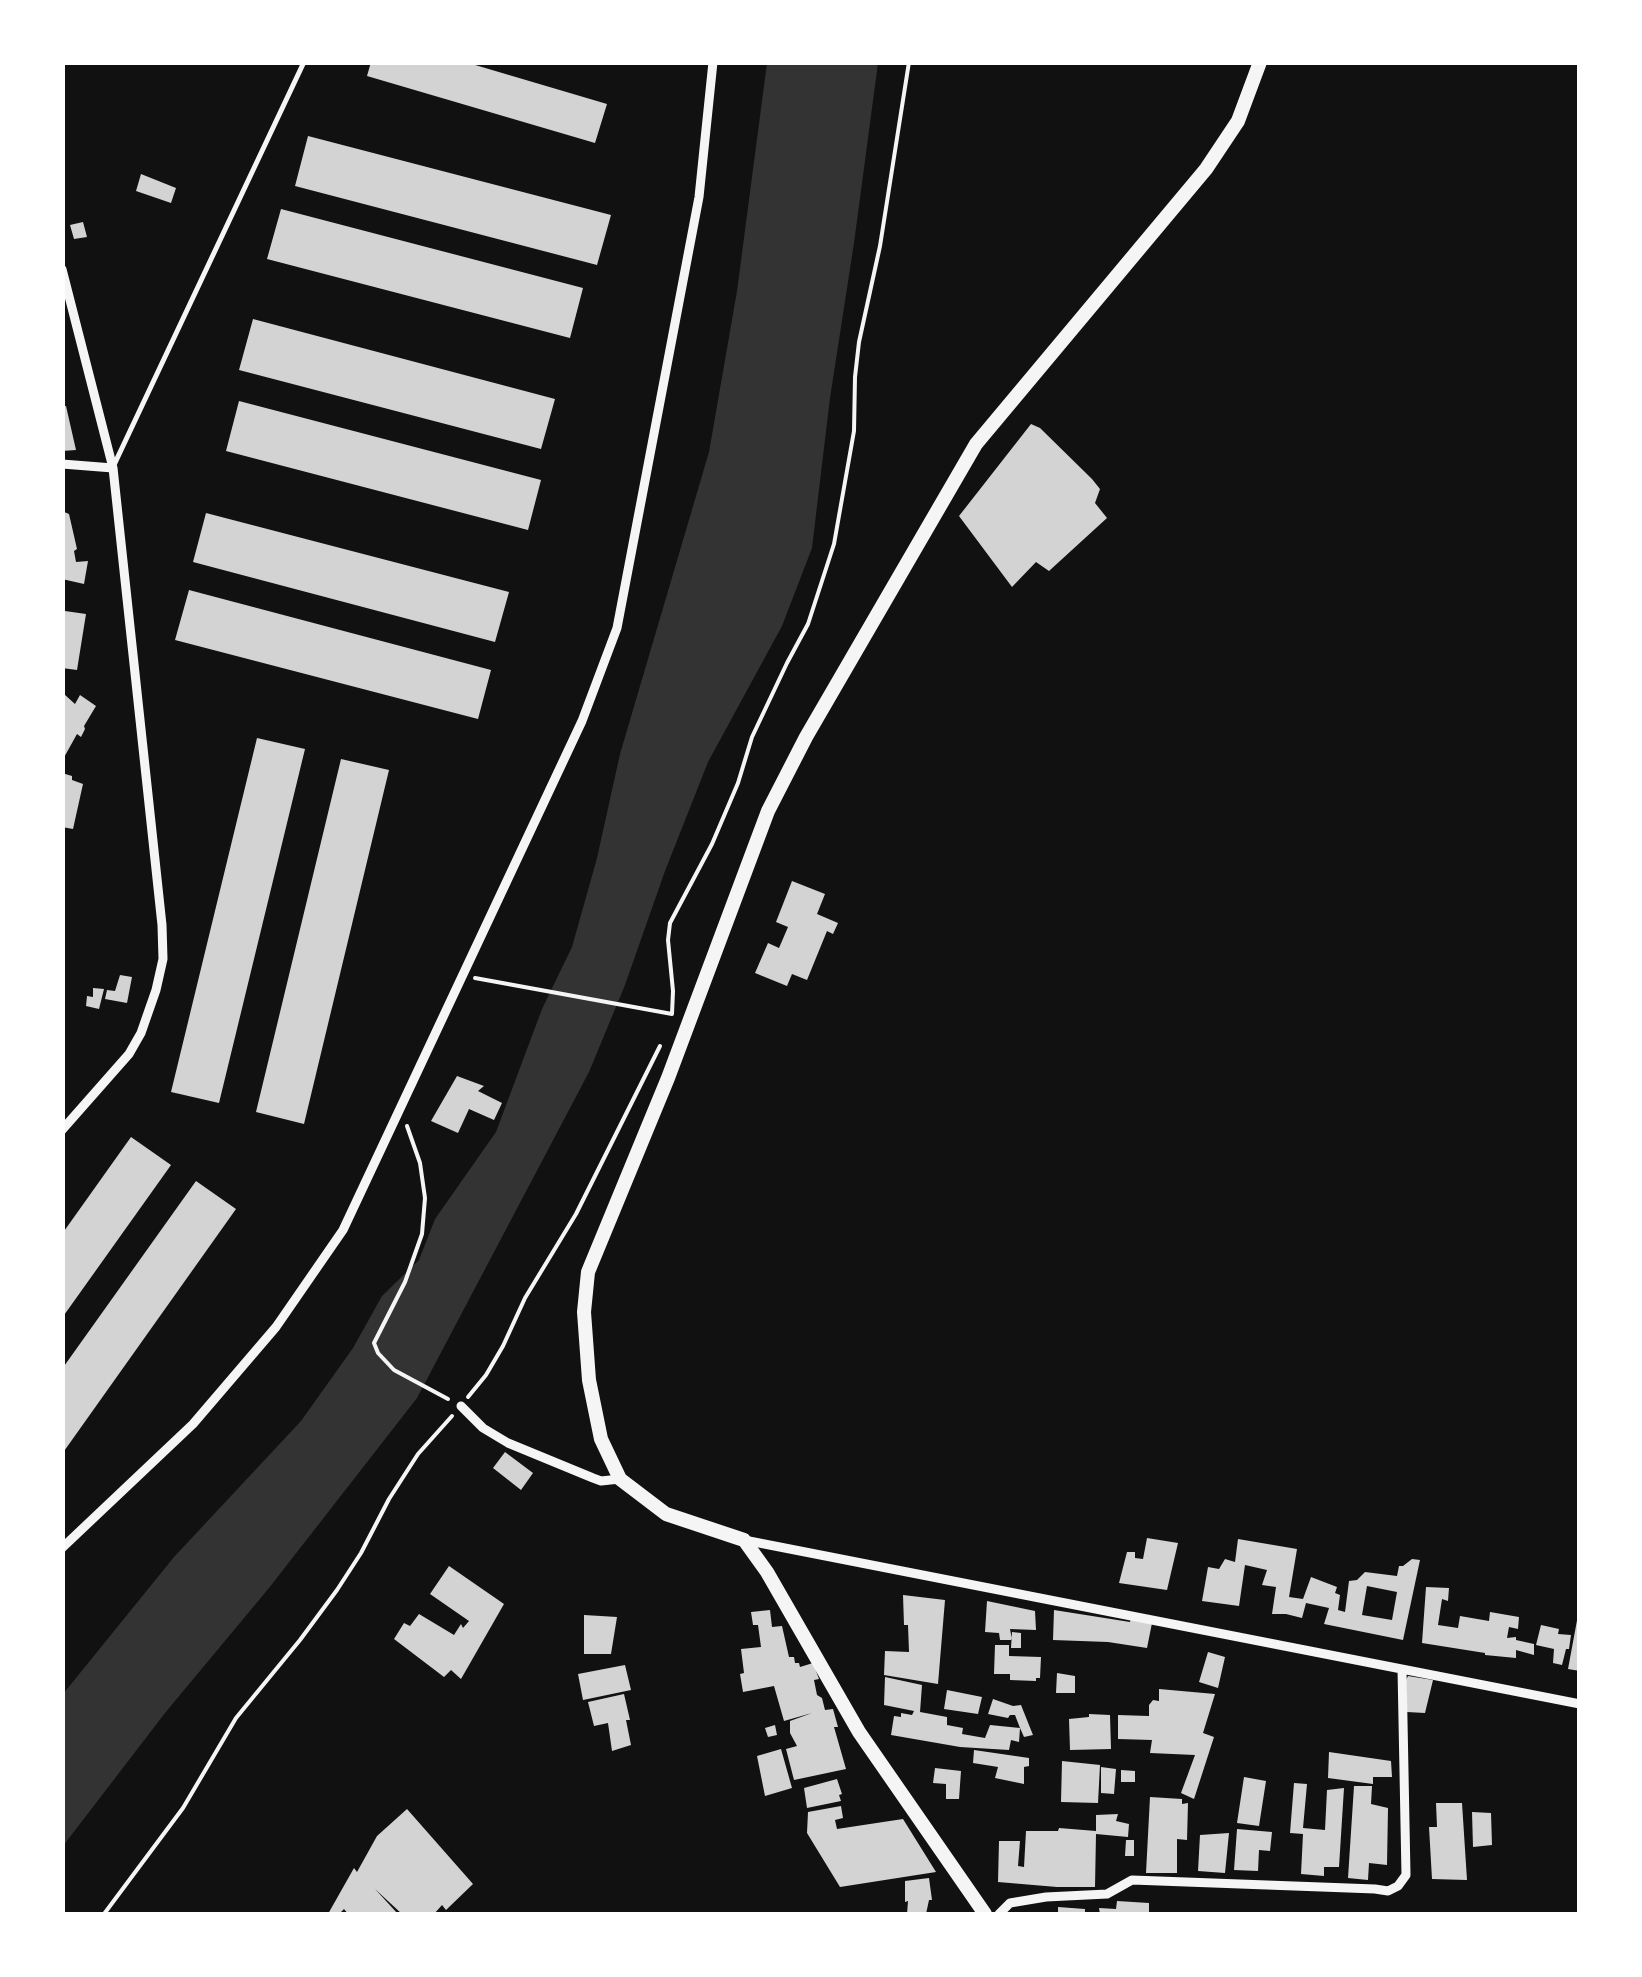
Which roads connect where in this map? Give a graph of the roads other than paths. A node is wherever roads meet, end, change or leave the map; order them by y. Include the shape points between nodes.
1 (304, 62) edge
2 (713, 62) edge
3 (1260, 62) edge
4 (62, 269) edge
5 (62, 464) edge
6 (113, 468) junction
7 (62, 1130) edge
8 (460, 1406) road end
9 (620, 1478) junction
10 (744, 1540) junction
11 (62, 1548) edge
12 (1402, 1669) junction
13 (1580, 1704) edge
14 (984, 1914) edge
15 (999, 1914) edge

1 - 6 lane
2 - 11 street via 699,197 617,628 582,722 343,1230 276,1327 193,1424
3 - 9 main road via 1238,121 1206,169 976,444 768,811 588,1272 588,1380 601,1439
4 - 6 street
5 - 6 street
6 - 7 street via 163,959 129,1054
8 - 9 street via 508,1443 593,1478
9 - 10 main road via 666,1514
10 - 12 street
10 - 14 main road via 859,1732
12 - 13 street
12 - 15 street via 1406,1875 1398,1886 1388,1892 1132,1880 1107,1894 1010,1903

